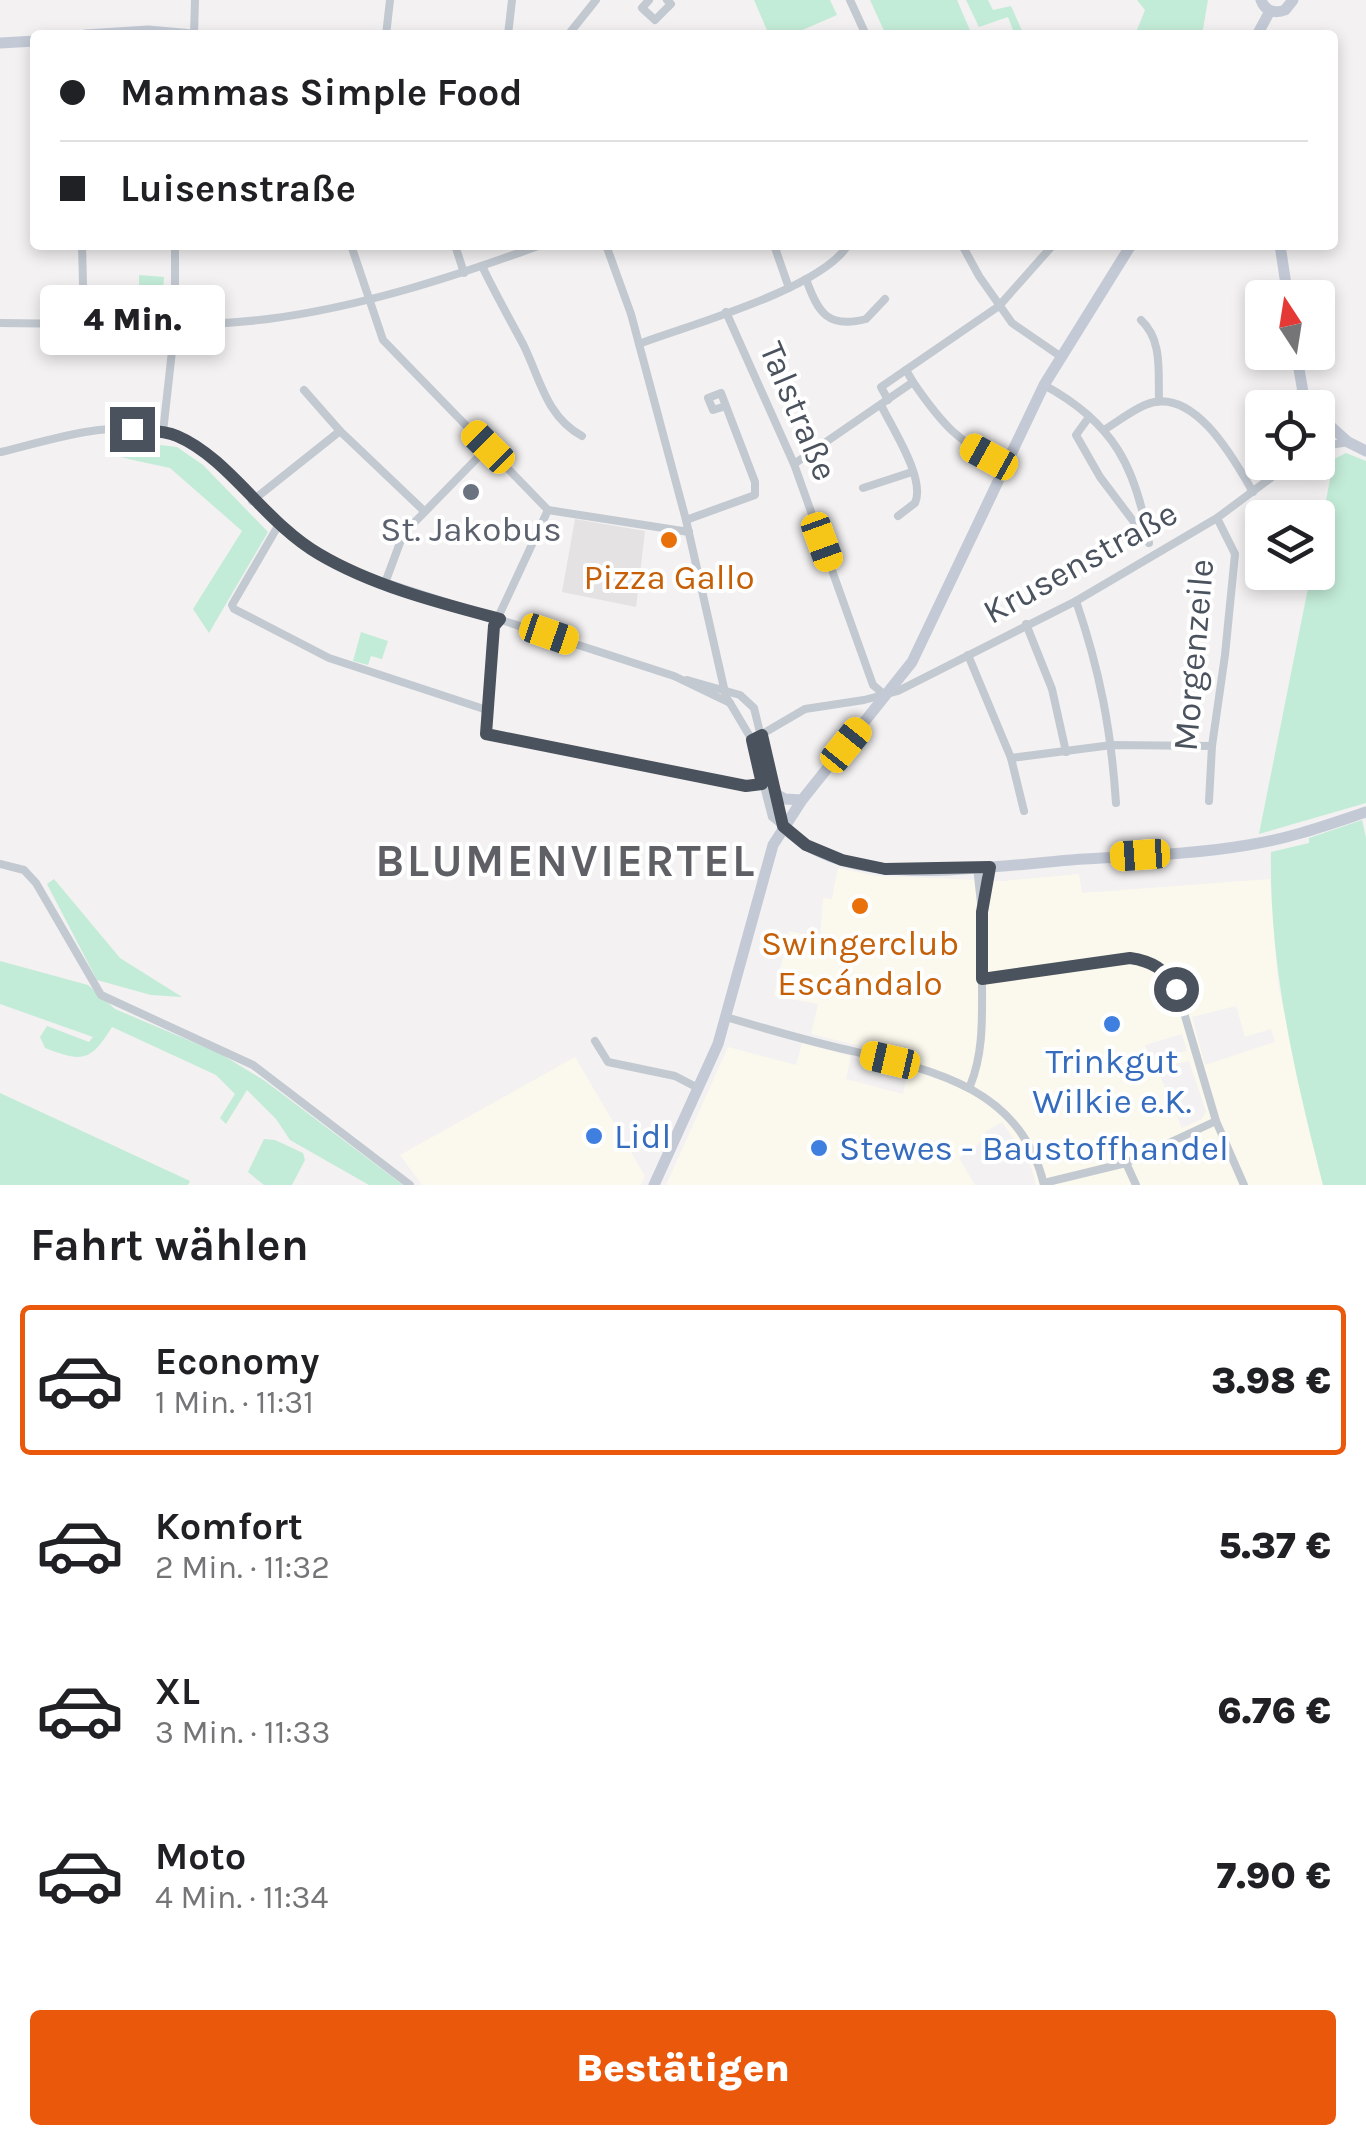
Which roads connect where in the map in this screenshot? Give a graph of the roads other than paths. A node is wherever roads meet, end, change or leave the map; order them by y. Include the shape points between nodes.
1 (194, 0) edge
2 (390, 0) edge
3 (512, 0) edge
4 (596, 0) edge
5 (649, 0) edge
6 (667, 0) edge
7 (850, 0) edge
8 (1293, 0) edge
9 (1265, 5) edge
10 (194, 30) edge
11 (387, 30) edge
12 (509, 30) edge
13 (572, 30) edge
14 (864, 30) edge
15 (1258, 30) edge
16 (30, 41) edge
17 (0, 43) edge
18 (82, 250) edge
19 (175, 250) edge
20 (352, 250) edge
21 (457, 250) edge
22 (527, 250) edge
23 (608, 250) edge
24 (776, 250) edge
25 (843, 250) edge
26 (965, 250) edge
27 (1049, 250) edge
28 (1127, 250) edge
29 (1281, 250) edge
30 (482, 266) junction
31 (464, 272) junction
32 (806, 279) junction
33 (1285, 280) edge
34 (789, 288) junction
35 (367, 299) junction
36 (885, 299) dead end
37 (999, 306) junction
38 (726, 312) junction
39 (1142, 320) dead end
40 (0, 323) edge
41 (84, 323) junction
42 (176, 324) junction
43 (639, 344) junction
44 (1060, 356) junction
45 (906, 370) junction
46 (913, 382) junction
47 (1044, 385) junction
48 (304, 390) dead end
49 (1159, 401) junction
50 (884, 402) junction
51 (726, 406) dead end
52 (1089, 417) junction
53 (1104, 430) junction
54 (1335, 430) edge
55 (340, 431) junction
56 (163, 432) junction
57 (582, 436) dead end
58 (1348, 442) junction
59 (1335, 444) edge
60 (488, 447) junction
61 (0, 451) edge
62 (1366, 451) edge
63 (0, 461) edge
64 (794, 464) junction
65 (1006, 465) junction
66 (912, 472) junction
67 (1269, 480) edge
68 (863, 488) dead end
69 (1253, 492) junction
70 (252, 501) junction
71 (423, 510) junction
72 (548, 510) junction
73 (898, 516) dead end
74 (1217, 518) junction
75 (686, 520) junction
76 (278, 526) junction
77 (690, 532) junction
78 (1149, 543) junction
79 (1156, 555) junction
80 (385, 583) junction
81 (1076, 601) junction
82 (500, 619) junction
83 (1026, 624) junction
84 (968, 655) junction
85 (908, 666) junction
86 (674, 676) junction
87 (918, 680) junction
88 (873, 685) junction
89 (726, 690) junction
90 (886, 696) junction
91 (864, 700) junction
92 (730, 703) junction
93 (487, 710) junction
94 (762, 735) junction
95 (752, 740) junction
96 (1112, 745) junction
97 (1212, 746) junction
98 (1066, 752) junction
99 (1011, 758) junction
100 (762, 784) junction
101 (774, 793) junction
102 (802, 800) junction
103 (1209, 801) dead end
104 (1116, 803) dead end
105 (1024, 811) dead end
106 (1366, 812) edge
107 (783, 826) junction
108 (0, 864) edge
109 (983, 867) junction
110 (982, 979) junction
111 (726, 1018) junction
112 (595, 1041) dead end
113 (970, 1086) junction
114 (698, 1088) junction
115 (1216, 1121) junction
116 (1126, 1163) junction
117 (1044, 1184) edge
118 (410, 1185) edge
119 (654, 1185) edge
120 (1136, 1185) edge
121 (1244, 1185) edge

1 - 10 street
2 - 11 street
3 - 12 street
4 - 13 street
5 - 6 street via 642,8 654,20 671,4
7 - 14 street
8 - 9 main road via 1285,10
9 - 15 main road
16 - 17 main road
18 - 41 street
19 - 42 street
20 - 35 street
21 - 31 street
22 - 30 street
23 - 43 street
24 - 34 street, Talstraße
25 - 32 street, Talstraße
26 - 37 street
27 - 37 street
28 - 44 main road
29 - 33 main road
30 - 31 street
30 - 57 street via 546,402 566,428
31 - 35 street
32 - 34 street, Talstraße
32 - 36 street, Talstraße via 823,314 837,322 866,319
34 - 38 street, Talstraße
35 - 42 street via 284,316
35 - 60 street via 384,340
37 - 44 street via 1012,324
37 - 45 street
38 - 43 street, Talstraße
38 - 64 street, Talstraße
39 - 49 street via 1156,343
40 - 41 street
41 - 42 street
42 - 56 street
43 - 75 street
44 - 47 main road
45 - 46 street
45 - 50 street via 881,388
46 - 50 street
46 - 65 street via 959,440
47 - 52 street
47 - 65 main road
48 - 55 street
49 - 53 street
49 - 69 street via 1207,425
50 - 64 street
50 - 66 street
51 - 75 street via 755,495
52 - 53 street
52 - 78 street via 1076,436
53 - 78 street via 1137,485
54 - 58 main road
55 - 70 street
55 - 71 street
56 - 61 street via 82,432
56 - 70 street via 203,452
58 - 59 street
58 - 62 main road
60 - 71 street
60 - 72 street
61 - 63 street
64 - 88 street, Talstraße
65 - 85 main road
66 - 68 street
66 - 73 street via 919,497
67 - 69 street, Krusenstraße
69 - 74 street, Krusenstraße
70 - 76 street
71 - 80 street via 400,540
72 - 77 street
72 - 82 street
74 - 79 street, Krusenstraße
74 - 97 street, Morgenzeile via 1235,554
75 - 77 street
76 - 80 street via 319,554
76 - 93 street via 234,609 330,658
77 - 89 street
78 - 79 street
79 - 81 street, Krusenstraße
80 - 82 street
81 - 83 street, Krusenstraße
81 - 96 street
82 - 86 street
82 - 93 street
83 - 84 street, Krusenstraße
83 - 98 street via 1052,689
84 - 87 street, Krusenstraße
84 - 99 street
85 - 87 main road
85 - 90 main road
86 - 89 street
86 - 92 street
87 - 90 street, Krusenstraße
88 - 90 street
88 - 91 street
89 - 92 street
89 - 94 street via 754,708
90 - 91 street, Krusenstraße
90 - 102 main road
91 - 94 street, Krusenstraße via 805,708
92 - 95 street
93 - 100 street via 486,734
94 - 95 street, Krusenstraße
94 - 101 street
95 - 100 street
96 - 97 street
96 - 98 street
96 - 104 street
97 - 103 street, Morgenzeile
98 - 99 street
99 - 105 street
100 - 107 street via 772,817
101 - 102 main road
101 - 107 street
102 - 107 main road
106 - 109 main road via 1246,846
107 - 109 main road via 817,851 857,864
107 - 111 main road
108 - 118 street via 24,870 36,882 101,995 253,1065
109 - 110 street
110 - 113 street via 981,1041
110 - 115 street via 1119,959 1152,963 1176,989
111 - 113 street via 928,1068
111 - 114 main road
112 - 114 street via 608,1062 675,1076
113 - 117 street via 1019,1132
114 - 119 main road
115 - 116 street
115 - 121 street
116 - 117 street
116 - 120 street

